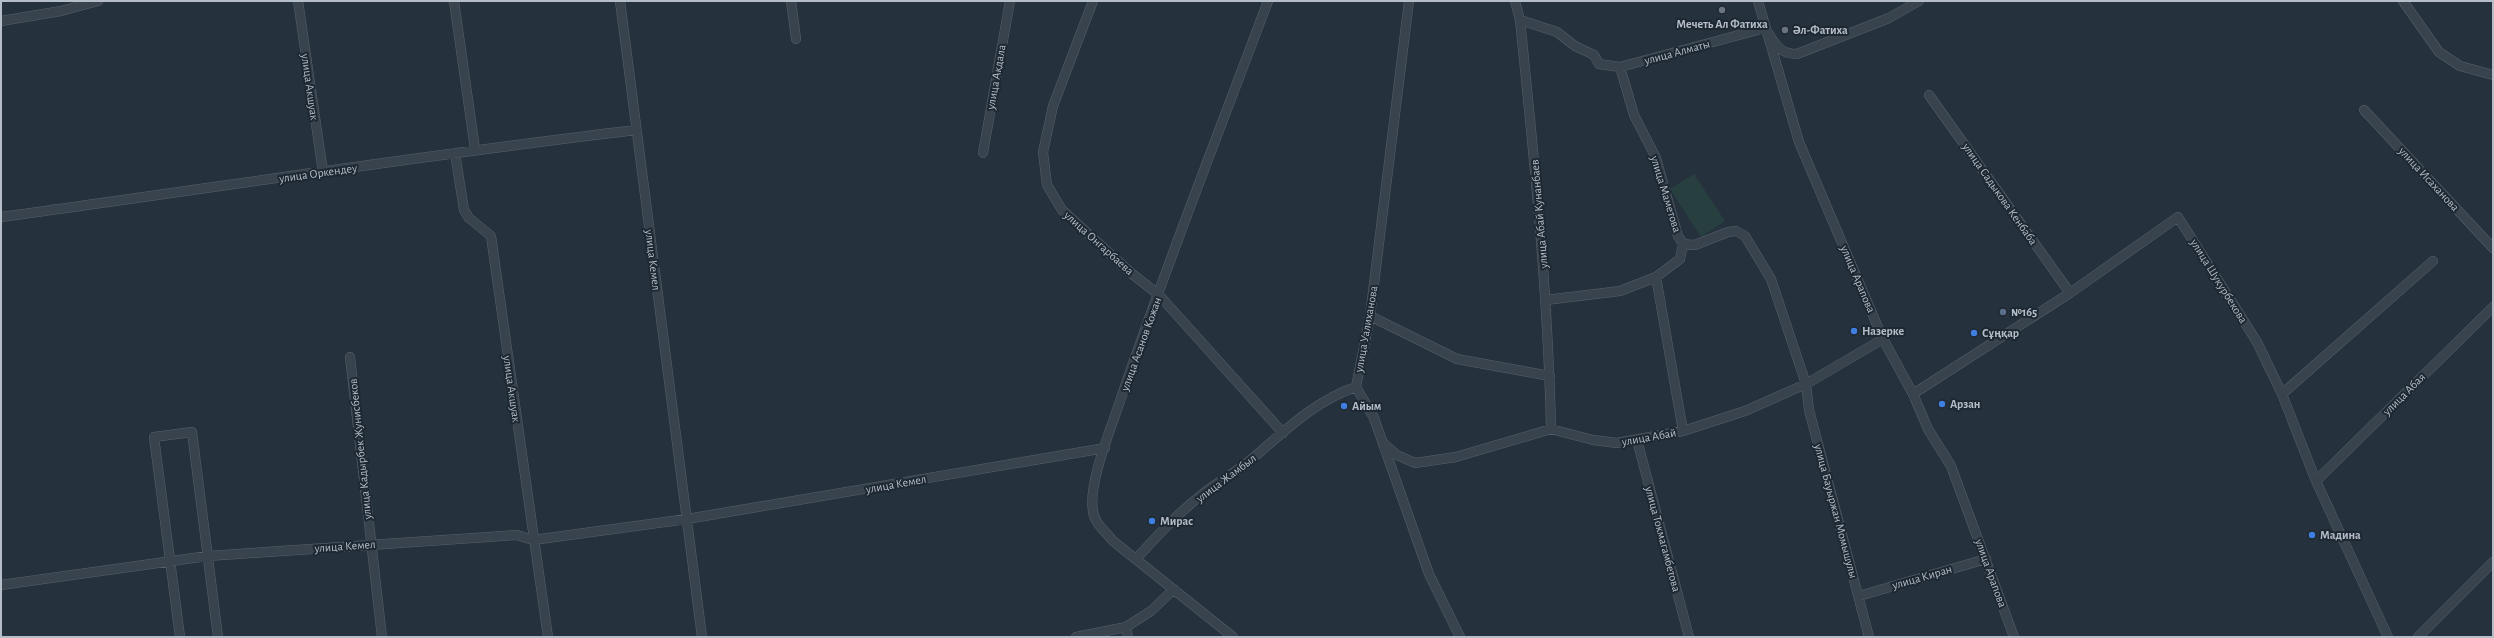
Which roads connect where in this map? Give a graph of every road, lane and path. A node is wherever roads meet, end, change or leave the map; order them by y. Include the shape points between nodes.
1 (98, 1) edge
2 (298, 1) edge
3 (454, 1) edge
4 (620, 1) edge
5 (791, 1) edge
6 (1010, 1) edge
7 (1093, 1) edge
8 (1268, 1) edge
9 (1409, 1) edge
10 (1515, 1) edge
11 (1758, 1) edge
12 (2403, 1) edge
13 (1917, 2) edge
14 (1, 20) edge
15 (1520, 20) junction
16 (1766, 28) junction
17 (796, 38) dead end
18 (1620, 67) junction
19 (2493, 75) edge
20 (1929, 95) dead end
21 (2364, 110) dead end
22 (636, 130) junction
23 (475, 149) junction
24 (455, 153) junction
25 (983, 153) dead end
26 (323, 172) junction
27 (1, 217) edge
28 (1683, 244) junction
29 (2493, 248) edge
30 (2433, 261) dead end
31 (1656, 277) junction
32 (2070, 293) junction
33 (1159, 295) junction
34 (1546, 300) junction
35 (2493, 307) edge
36 (1370, 316) junction
37 (1883, 339) junction
38 (350, 357) dead end
39 (1550, 376) junction
40 (1806, 384) junction
41 (1356, 386) junction
42 (1913, 394) junction
43 (2282, 394) junction
44 (1551, 429) junction
45 (1283, 432) junction
46 (1683, 432) junction
47 (1637, 440) junction
48 (1382, 443) junction
49 (1105, 448) junction
50 (2316, 481) junction
51 (687, 519) junction
52 (533, 540) junction
53 (370, 545) junction
54 (208, 556) junction
55 (1136, 559) junction
56 (1986, 559) junction
57 (170, 560) junction
58 (2493, 562) edge
59 (2, 585) edge
60 (1174, 589) junction
61 (1859, 596) junction
62 (1126, 627) junction
63 (180, 637) edge
64 (218, 637) edge
65 (382, 637) edge
66 (548, 637) edge
67 (702, 637) edge
68 (1076, 637) edge
69 (1128, 637) edge
70 (1233, 637) edge
71 (1460, 637) edge
72 (1689, 637) edge
73 (1869, 637) edge
74 (2014, 637) edge
75 (2388, 637) edge
76 (2418, 637) edge

1 - 14 street via 61,11
2 - 26 street, улица Акшуак
3 - 23 street
4 - 22 street, улица Кемел
5 - 17 street
6 - 25 street, улица Акдала
7 - 33 street, улица Онгарбаева via 1053,106 1043,152 1047,185 1062,210
8 - 33 street, улица Асанов Кожан
9 - 36 street, улица Уалиханова
10 - 15 street, улица Абай Кунанбаев
11 - 16 street, улица Арапова
12 - 19 street via 2439,52 2460,66
13 - 16 street via 1858,32 1797,54 1787,54 1778,48
15 - 18 street, улица Алматы via 1558,32 1575,46 1594,55 1599,64
15 - 34 street, улица Абай Кунанбаев via 1538,191
16 - 18 street, улица Алматы
16 - 37 street, улица Арапова via 1800,142
18 - 28 street, улица Маметова via 1634,115 1656,158 1678,236
20 - 32 street, улица Садыкова Кенбаба
21 - 29 street, улица Исаханова
22 - 23 street, улица Оркендеу
22 - 51 street, улица Кемел
23 - 24 street, улица Оркендеу
24 - 26 street, улица Оркендеу
24 - 52 street, улица Акшуак via 464,210 469,218 491,236
26 - 27 street, улица Оркендеу
28 - 31 street via 1680,259
28 - 40 street, улица Маметова via 1695,245 1728,232 1736,231 1744,236 1770,279
30 - 43 street
31 - 34 street via 1620,291
31 - 46 street
32 - 42 street, улица Шукурбекова
32 - 43 street, улица Шукурбекова via 2178,217 2257,342
33 - 45 street
33 - 49 street, улица Асанов Кожан
34 - 39 street, улица Абай Кунанбаев
35 - 50 street, улица Абая
36 - 39 street via 1457,359
36 - 41 street, улица Уалиханова
37 - 40 street, улица Абай
37 - 42 street, улица Арапова
38 - 53 street, улица Кадырбек Жунисбеков
39 - 44 street, улица Абай Кунанбаев
40 - 46 street, улица Абай via 1745,411
40 - 61 street, улица Бауыржан Момышулы via 1809,410
41 - 45 street, улица Жамбыл via 1335,394
41 - 48 street, улица Уалиханова via 1374,418
42 - 56 street, улица Арапова via 1928,429 1951,466
43 - 50 street, улица Шукурбекова
44 - 47 street, улица Абай via 1593,440 1617,443
44 - 48 street via 1436,462 1415,463
45 - 55 street, улица Жамбыл via 1246,464 1203,494 1165,527
46 - 47 street, улица Абай
47 - 72 street, улица Токмагамбетова
48 - 71 street, улица Уалиханова via 1429,574
49 - 51 street, улица Кемел
49 - 55 street, улица Асанов Кожан via 1093,496 1092,512 1113,541
50 - 75 street, улица Шукурбекова
51 - 52 street, улица Кемел
51 - 67 street, улица Кемел
52 - 53 street, улица Кемел via 517,535
52 - 66 street, улица Акшуак
53 - 54 street, улица Кемел
53 - 65 street, улица Кадырбек Жунисбеков
54 - 57 street, улица Кемел
54 - 57 street via 192,432 154,437
54 - 64 street
55 - 60 street, улица Асанов Кожан
56 - 61 street, улица Киран
56 - 74 street, улица Арапова
57 - 59 street, улица Кемел
57 - 63 street
58 - 76 street
60 - 62 street via 1151,611
60 - 70 street, улица Асанов Кожан
61 - 73 street, улица Бауыржан Момышулы
62 - 68 street
62 - 69 street

